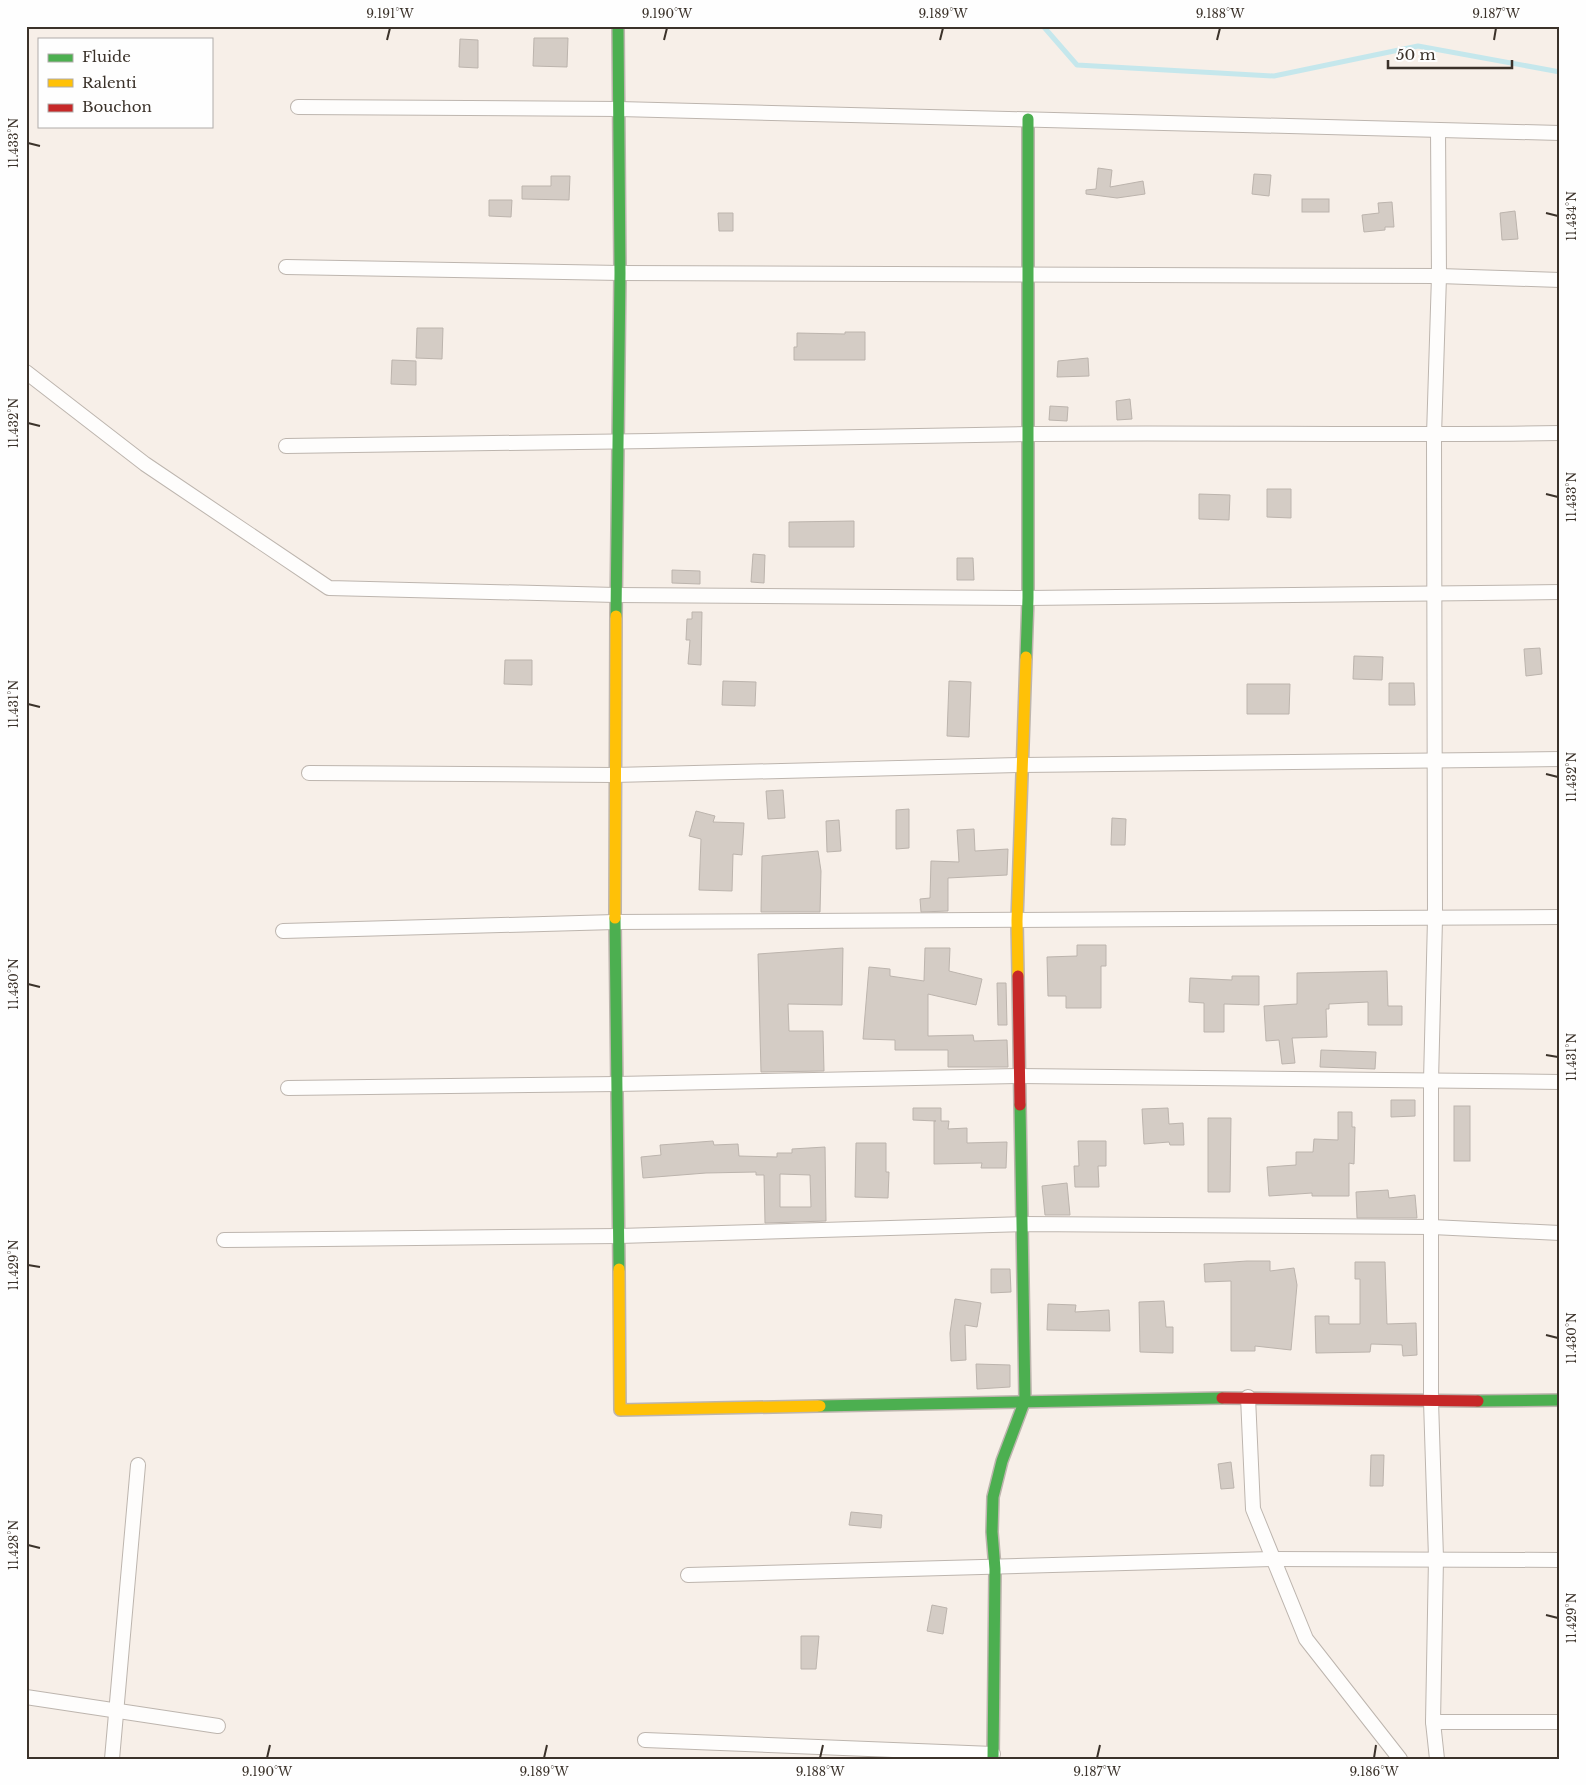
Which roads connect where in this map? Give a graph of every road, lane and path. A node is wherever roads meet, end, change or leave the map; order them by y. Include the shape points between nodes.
1 (618, 26) edge
2 (298, 107) dead end
3 (619, 108) junction
4 (1028, 119) junction
5 (1438, 130) junction
6 (1560, 133) edge
7 (286, 267) dead end
8 (620, 272) junction
9 (1027, 274) junction
10 (1439, 276) junction
11 (1560, 280) edge
12 (26, 372) edge
13 (1560, 433) edge
14 (1028, 434) junction
15 (1434, 435) junction
16 (617, 444) junction
17 (286, 446) dead end
18 (1434, 592) junction
19 (1560, 592) edge
20 (616, 595) junction
21 (1028, 598) junction
22 (1560, 759) edge
23 (1435, 760) junction
24 (1023, 765) junction
25 (309, 773) dead end
26 (614, 775) junction
27 (1560, 917) edge
28 (1435, 919) junction
29 (1018, 921) junction
30 (614, 922) junction
31 (284, 931) dead end
32 (1019, 1076) junction
33 (1431, 1081) junction
34 (1560, 1082) edge
35 (617, 1084) junction
36 (288, 1088) dead end
37 (1023, 1224) junction
38 (1432, 1227) junction
39 (1560, 1233) edge
40 (619, 1236) junction
41 (224, 1240) dead end
42 (1248, 1397) junction
43 (1025, 1400) junction
44 (1560, 1400) edge
45 (1431, 1401) junction
46 (138, 1465) dead end
47 (1436, 1558) junction
48 (1273, 1559) junction
49 (1560, 1560) edge
50 (996, 1568) junction
51 (688, 1576) dead end
52 (26, 1697) edge
53 (115, 1712) junction
54 (1433, 1722) junction
55 (1560, 1722) edge
56 (218, 1726) dead end
57 (646, 1740) dead end
58 (993, 1756) edge
59 (112, 1759) edge
60 (1400, 1759) edge
61 (1437, 1759) edge

1 - 3 street
2 - 3 street
3 - 4 street
3 - 8 street
4 - 5 street
4 - 9 street
5 - 6 street
5 - 10 street
7 - 8 street
8 - 9 street
8 - 16 street
9 - 10 street
9 - 14 street
10 - 11 street
10 - 15 street
12 - 20 street via 145,464 329,588
13 - 15 street
14 - 15 street
14 - 16 street
14 - 21 street
15 - 18 street
16 - 17 street
16 - 20 street
18 - 19 street
18 - 21 street
18 - 23 street
20 - 21 street
20 - 26 street
21 - 24 street
22 - 23 street
23 - 24 street
23 - 28 street
24 - 26 street
24 - 29 street
25 - 26 street
26 - 30 street
27 - 28 street
28 - 29 street
28 - 33 street
29 - 30 street
29 - 32 street
30 - 31 street
30 - 35 street
32 - 33 street
32 - 35 street
32 - 37 street
33 - 34 street
33 - 38 street
35 - 36 street
35 - 40 street
37 - 38 street
37 - 40 street
37 - 43 street
38 - 39 street
38 - 45 street
40 - 41 street
40 - 43 street via 620,1410
42 - 43 street
42 - 45 street
42 - 48 street via 1253,1509
43 - 50 street via 1002,1461 993,1497
44 - 45 street
45 - 47 street
46 - 53 street
47 - 48 street
47 - 49 street
47 - 54 street
48 - 50 street
48 - 60 street via 1306,1639
50 - 51 street
50 - 58 street
52 - 53 street
53 - 56 street
53 - 59 street
54 - 55 street
54 - 61 street
57 - 58 street

